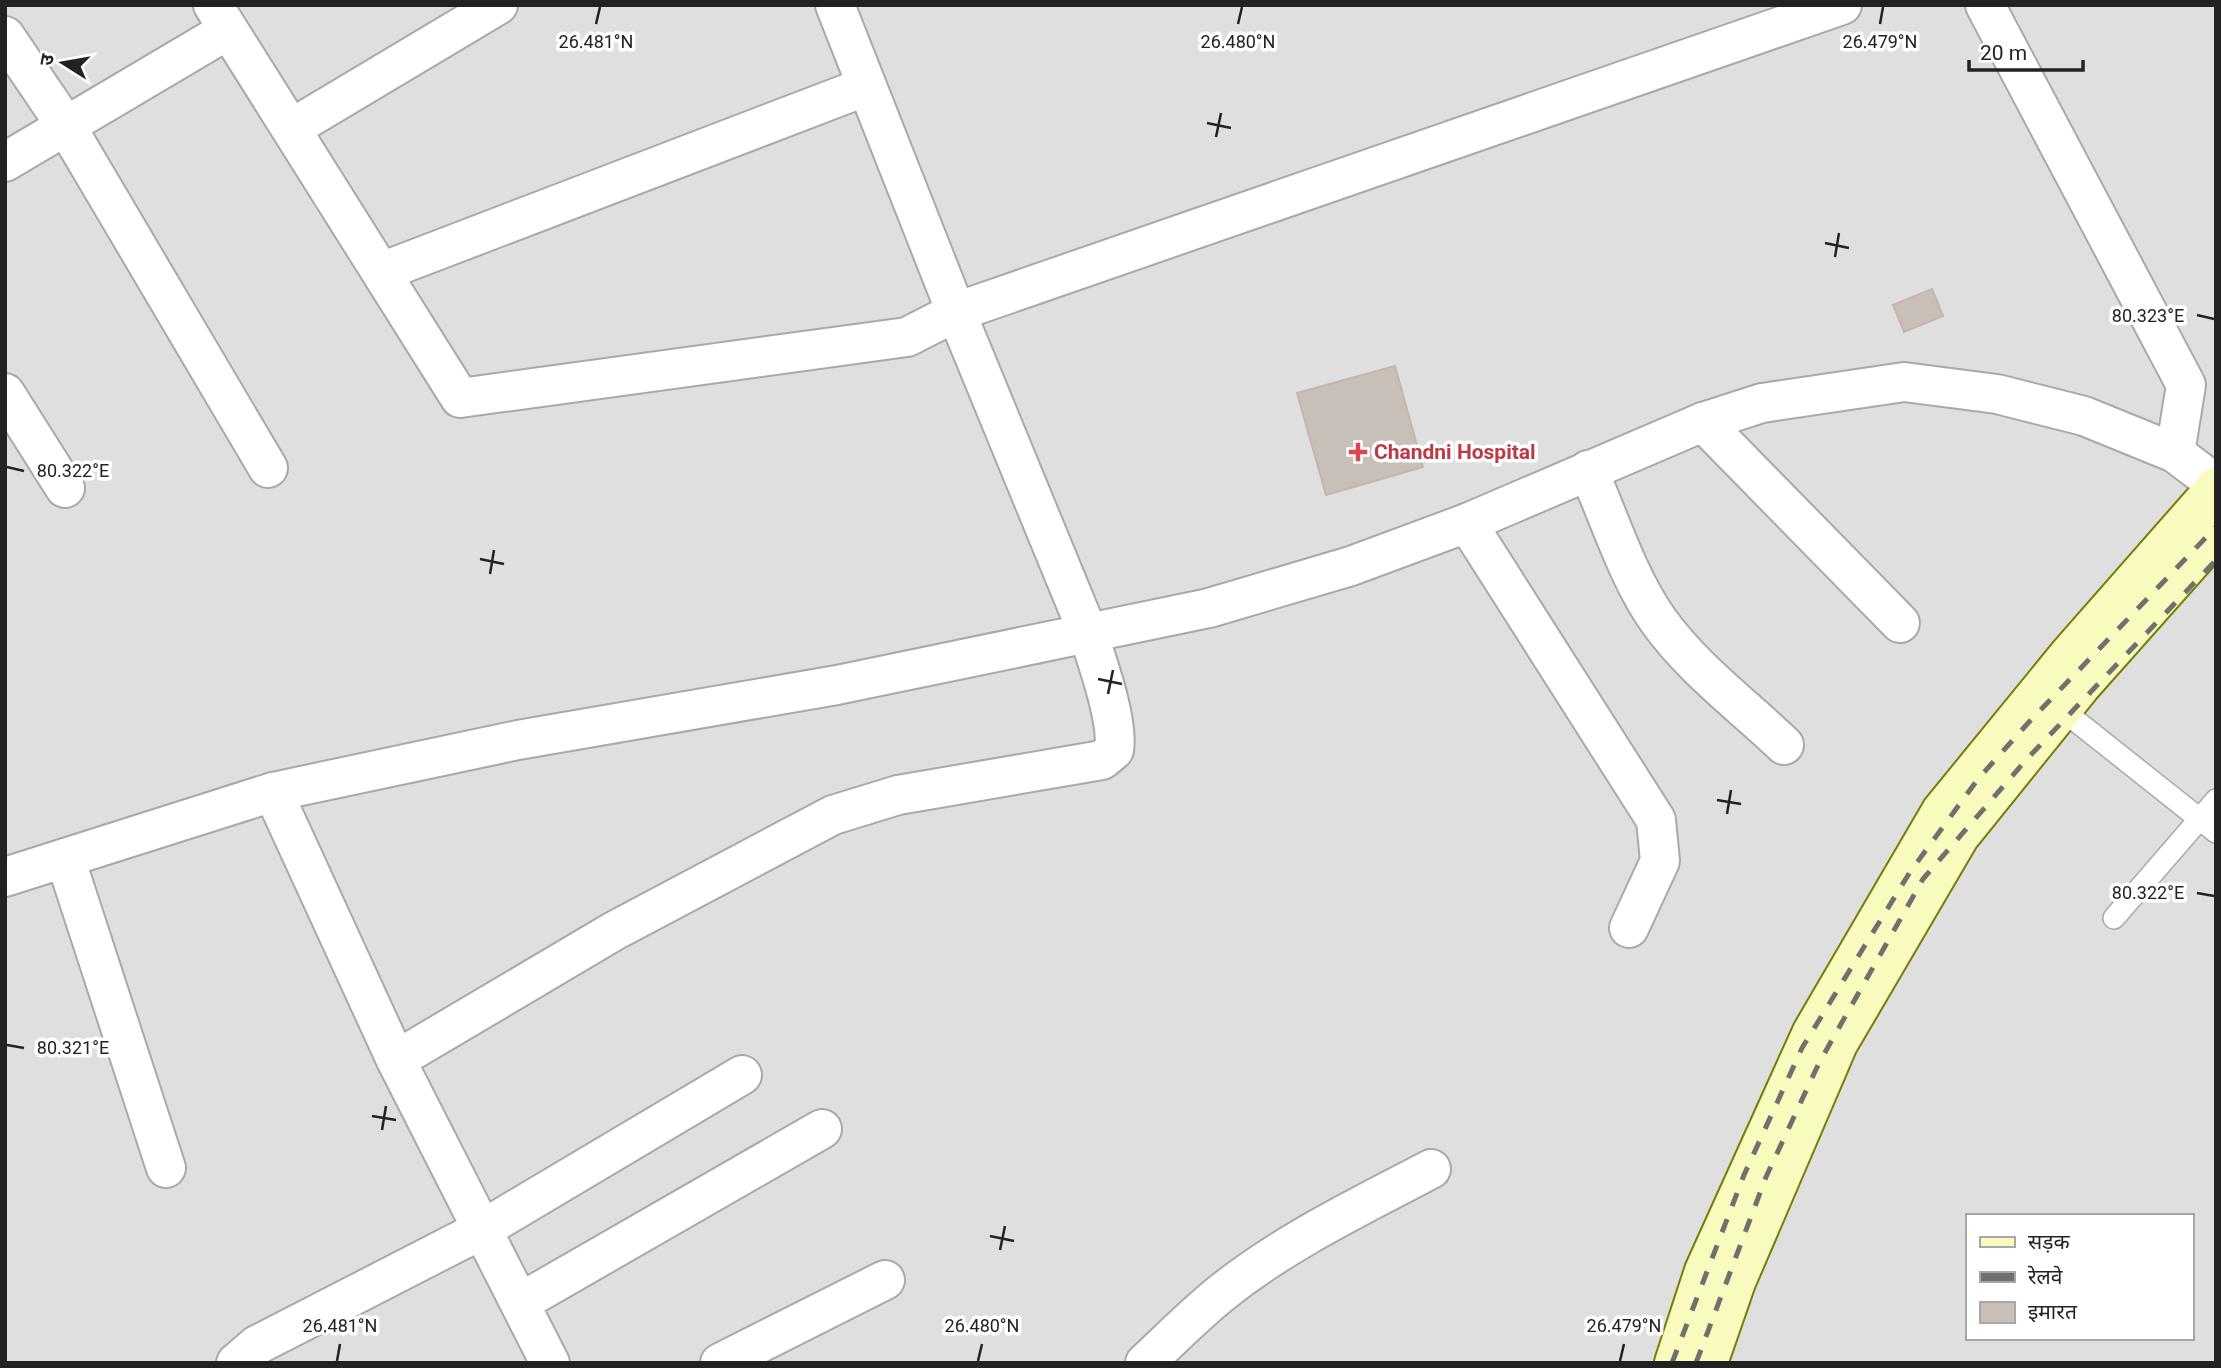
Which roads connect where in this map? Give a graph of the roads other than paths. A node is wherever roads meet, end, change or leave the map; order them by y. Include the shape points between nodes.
1 (498, 5) edge
2 (1842, 5) edge
3 (1985, 5) edge
4 (838, 6) edge
5 (221, 18) edge
6 (5, 36) edge
7 (867, 86) junction
8 (66, 126) junction
9 (292, 128) junction
10 (5, 162) edge
11 (382, 272) junction
12 (956, 312) junction
13 (5, 393) edge
14 (1703, 422) junction
15 (2175, 453) junction
16 (268, 468) dead end
17 (1588, 470) junction
18 (2216, 485) edge
19 (65, 488) dead end
20 (1467, 523) junction
21 (2216, 534) edge
22 (1900, 623) dead end
23 (1088, 634) junction
24 (2061, 709) junction
25 (1784, 745) dead end
26 (273, 792) junction
27 (2216, 800) edge
28 (2207, 826) edge
29 (65, 858) junction
30 (5, 877) edge
31 (2114, 918) dead end
32 (1629, 928) dead end
33 (396, 1060) junction
34 (742, 1075) dead end
35 (822, 1129) dead end
36 (166, 1168) dead end
37 (1431, 1169) dead end
38 (483, 1229) junction
39 (885, 1280) dead end
40 (521, 1303) junction
41 (236, 1363) edge
42 (550, 1363) edge
43 (720, 1363) edge
44 (1145, 1363) edge
45 (1674, 1363) edge
46 (1708, 1363) edge

1 - 9 street
2 - 12 street
3 - 15 street via 2186,386
4 - 7 street
5 - 8 street
5 - 9 street
6 - 8 street
7 - 11 street
7 - 12 street
8 - 10 street
8 - 16 street
9 - 11 street
11 - 12 street via 460,398 907,337
12 - 23 street
13 - 19 street
14 - 15 street via 1762,403 1903,382 1997,394 2084,416
14 - 17 street
14 - 22 street
15 - 18 street
17 - 20 street
17 - 25 street via 1659,621 1684,651
18 - 45 main road via 1941,811 1812,1032 1704,1271
20 - 23 street via 1351,566 1209,608
20 - 32 street via 1656,820 1660,861
21 - 24 main road
23 - 26 street via 836,685 518,740
23 - 33 street via 1115,736 1110,756 898,795 833,816 614,931
24 - 28 lane
24 - 46 main road via 1960,836 1838,1044 1736,1282
26 - 29 street
26 - 33 street
27 - 28 lane
28 - 31 lane
29 - 30 street
29 - 36 street
33 - 38 street
34 - 38 street
35 - 40 street
37 - 44 street via 1272,1257 1224,1291
38 - 40 street
38 - 41 street via 257,1345
39 - 43 street
40 - 42 street

